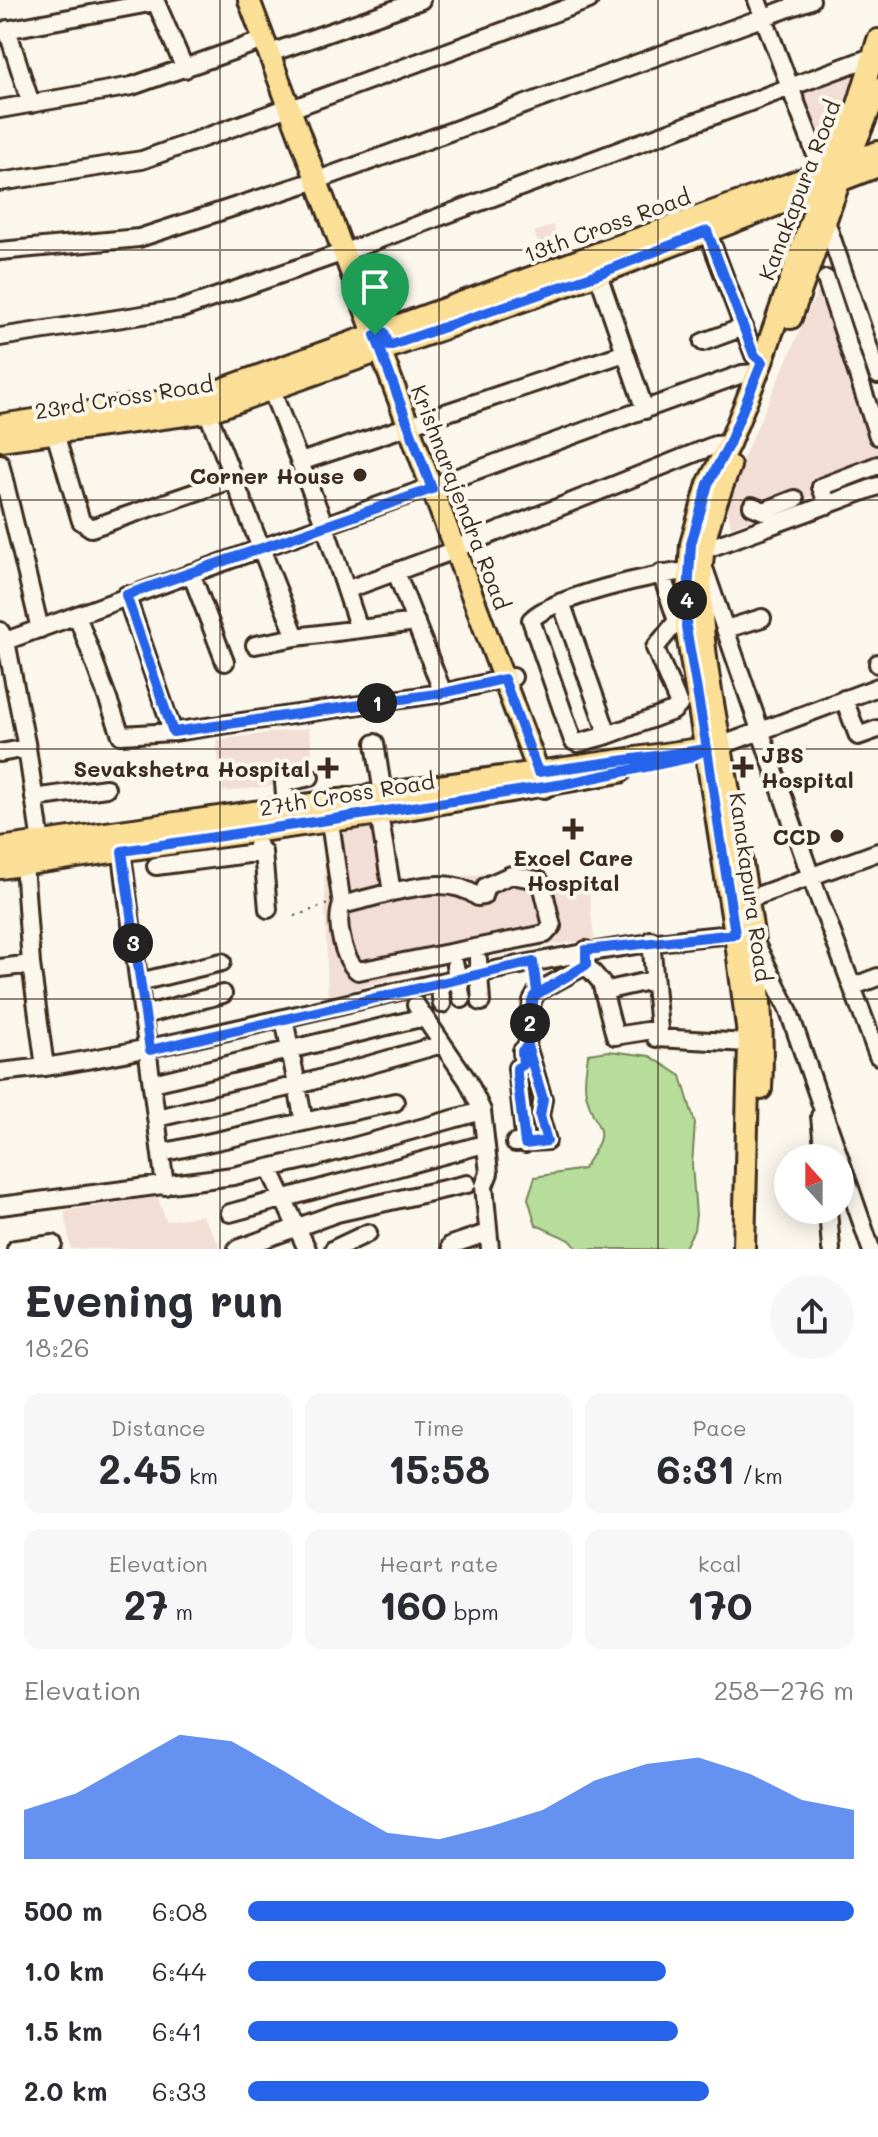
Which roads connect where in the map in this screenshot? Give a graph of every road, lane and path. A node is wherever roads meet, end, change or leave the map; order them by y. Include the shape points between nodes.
1 (249, 0) edge
2 (260, 0) edge
3 (421, 0) edge
4 (589, 0) edge
5 (757, 0) edge
6 (811, 0) edge
7 (155, 1) edge
8 (763, 17) junction
9 (4, 30) edge
10 (271, 45) junction
11 (876, 48) edge
12 (185, 69) junction
13 (878, 89) edge
14 (790, 90) junction
15 (31, 104) junction
16 (294, 106) junction
17 (0, 109) edge
18 (878, 152) edge
19 (878, 166) edge
20 (834, 175) junction
21 (321, 178) junction
22 (0, 182) edge
23 (820, 217) junction
24 (707, 231) junction
25 (348, 250) junction
26 (0, 251) edge
27 (598, 274) junction
28 (826, 279) dead end
29 (848, 287) junction
30 (831, 296) junction
31 (878, 323) edge
32 (744, 327) junction
33 (861, 329) junction
34 (0, 337) edge
35 (382, 341) junction
36 (703, 342) dead end
37 (625, 353) junction
38 (855, 367) junction
39 (875, 367) edge
40 (759, 368) junction
41 (271, 389) junction
42 (204, 404) junction
43 (645, 410) junction
44 (414, 424) junction
45 (0, 425) edge
46 (53, 425) junction
47 (878, 436) edge
48 (0, 440) edge
49 (729, 444) junction
50 (300, 462) junction
51 (0, 463) edge
52 (878, 465) edge
53 (234, 479) junction
54 (878, 486) edge
55 (437, 487) junction
56 (828, 505) junction
57 (752, 506) dead end
58 (788, 508) junction
59 (325, 526) junction
60 (262, 548) junction
61 (460, 548) junction
62 (698, 562) junction
63 (396, 572) junction
64 (191, 573) junction
65 (661, 573) junction
66 (346, 590) junction
67 (126, 595) junction
68 (561, 602) junction
69 (77, 615) junction
70 (762, 618) dead end
71 (416, 622) junction
72 (40, 629) junction
73 (359, 629) junction
74 (726, 629) junction
75 (296, 637) junction
76 (2, 639) edge
77 (255, 645) dead end
78 (225, 662) dead end
79 (509, 678) junction
80 (878, 687) edge
81 (443, 693) junction
82 (844, 699) junction
83 (878, 729) edge
84 (759, 730) junction
85 (173, 732) junction
86 (608, 735) junction
87 (375, 743) dead end
88 (27, 748) junction
89 (708, 749) junction
90 (0, 753) edge
91 (310, 777) dead end
92 (546, 779) junction
93 (106, 788) dead end
94 (34, 798) junction
95 (381, 804) junction
96 (287, 818) junction
97 (330, 822) junction
98 (261, 832) junction
99 (120, 842) junction
100 (41, 843) junction
101 (0, 848) edge
102 (263, 852) junction
103 (878, 852) edge
104 (24, 864) junction
105 (156, 866) dead end
106 (0, 868) edge
107 (811, 877) junction
108 (392, 892) junction
109 (746, 900) junction
110 (341, 902) junction
111 (268, 909) dead end
112 (295, 916) dead end
113 (743, 933) junction
114 (651, 940) junction
115 (586, 958) junction
116 (222, 962) dead end
117 (533, 962) junction
118 (31, 964) junction
119 (479, 967) junction
120 (0, 968) edge
121 (457, 972) junction
122 (878, 977) edge
123 (653, 980) junction
124 (139, 982) junction
125 (439, 984) junction
126 (854, 986) junction
127 (604, 991) junction
128 (537, 992) junction
129 (223, 994) dead end
130 (462, 999) dead end
131 (481, 1002) dead end
132 (442, 1004) dead end
133 (144, 1015) junction
134 (284, 1018) junction
135 (656, 1038) dead end
136 (749, 1043) junction
137 (442, 1044) junction
138 (527, 1046) junction
139 (150, 1050) junction
140 (291, 1050) junction
141 (878, 1056) edge
142 (45, 1067) junction
143 (0, 1072) edge
144 (153, 1083) junction
145 (298, 1085) junction
146 (819, 1095) junction
147 (395, 1102) dead end
148 (482, 1111) junction
149 (157, 1118) junction
150 (304, 1122) junction
151 (484, 1144) junction
152 (823, 1144) edge
153 (161, 1153) junction
154 (269, 1168) junction
155 (467, 1184) dead end
156 (165, 1186) junction
157 (281, 1198) junction
158 (0, 1206) edge
159 (230, 1213) dead end
160 (829, 1224) edge
161 (296, 1227) junction
162 (368, 1233) dead end
163 (489, 1241) edge
164 (53, 1244) dead end
165 (451, 1245) dead end
166 (16, 1249) edge
167 (237, 1249) edge
168 (307, 1249) edge
169 (334, 1249) edge
170 (744, 1249) edge
171 (756, 1249) edge
172 (831, 1249) edge
173 (871, 1249) edge

1 - 10 main road
2 - 10 main road
3 - 10 street
4 - 16 street
5 - 8 street
6 - 8 street
7 - 9 street
7 - 12 street
8 - 14 street
8 - 21 street
9 - 15 street
10 - 12 street
10 - 16 main road, Krishnarajendra Road
11 - 14 street
11 - 20 main road, Kanakapura Road
12 - 15 street via 105,92
13 - 20 main road, Kanakapura Road
14 - 20 street via 819,163
14 - 25 street
15 - 17 street
16 - 21 main road, Krishnarajendra Road
16 - 22 street via 142,160
18 - 20 main road
19 - 20 main road
20 - 23 main road, Kanakapura Road
20 - 24 main road, 13th Cross Road
20 - 35 main road, 13th Cross Road
21 - 25 main road, Krishnarajendra Road
21 - 26 street via 139,238
23 - 29 street
23 - 40 main road, Kanakapura Road
23 - 62 main road, Kanakapura Road
24 - 27 main road, 13th Cross Road
24 - 32 street
25 - 34 street via 181,309
25 - 35 main road, Krishnarajendra Road
27 - 35 main road, 13th Cross Road
27 - 37 street
28 - 30 street
29 - 30 street
29 - 33 street
30 - 38 street
31 - 33 street
32 - 36 street
32 - 40 street
33 - 39 street
35 - 41 main road, 23rd Cross Road
35 - 42 main road, 23rd Cross Road
35 - 44 main road, Krishnarajendra Road
37 - 43 street
37 - 44 street
38 - 39 street
38 - 47 street
40 - 43 street
40 - 49 main road, Kanakapura Road
41 - 42 main road, 23rd Cross Road
41 - 50 street
42 - 46 main road, 23rd Cross Road
42 - 53 street
43 - 55 street
44 - 50 street
44 - 55 main road, Krishnarajendra Road
45 - 46 main road, 23rd Cross Road
46 - 48 main road, 23rd Cross Road
46 - 53 street via 81,521 91,528
49 - 61 street via 715,445
49 - 62 main road, Kanakapura Road via 701,506 691,544
50 - 59 street
51 - 72 street
52 - 56 street via 821,487
53 - 60 street
54 - 56 street
55 - 59 street
55 - 61 main road, Krishnarajendra Road
56 - 58 street
57 - 58 street via 764,511
58 - 62 street
59 - 60 street
59 - 66 street
60 - 64 street
60 - 75 street
61 - 63 street
61 - 79 main road, Krishnarajendra Road
62 - 65 street
62 - 74 street
62 - 89 main road, Kanakapura Road
63 - 66 street
63 - 71 street
64 - 67 street
64 - 78 street
65 - 68 street
65 - 86 street via 677,621 655,648 679,705
66 - 73 street
67 - 69 street
67 - 85 street
68 - 86 street
68 - 86 street via 534,616 531,624 573,741
69 - 72 street
69 - 85 street via 121,735
70 - 74 street
71 - 73 street
71 - 81 street
72 - 76 street
73 - 75 street
74 - 84 street
75 - 77 street
76 - 88 street
79 - 81 street
79 - 92 main road, Krishnarajendra Road
80 - 82 street
81 - 85 street
82 - 83 street via 858,736
82 - 84 street
84 - 89 street
84 - 107 street
87 - 95 street
88 - 90 street
88 - 94 street
89 - 92 main road, 27th Cross Road via 686,749
89 - 109 main road, Kanakapura Road
89 - 113 main road, Kanakapura Road
91 - 96 street via 284,783
92 - 95 main road, 27th Cross Road
93 - 94 street
94 - 100 street
95 - 96 main road, 27th Cross Road
95 - 97 main road, 27th Cross Road
95 - 108 street
96 - 97 main road, 27th Cross Road
96 - 98 main road, 27th Cross Road
96 - 99 main road, 27th Cross Road
97 - 110 street
98 - 99 main road, 27th Cross Road
98 - 102 street via 268,844
99 - 100 main road, 27th Cross Road
99 - 104 main road, 27th Cross Road
99 - 124 street
100 - 101 main road, 27th Cross Road
102 - 105 street
102 - 111 street
103 - 107 street
104 - 106 main road, 27th Cross Road
104 - 118 street
107 - 109 street
107 - 126 street
108 - 110 street
108 - 110 street via 430,885 463,888 478,897 501,877 538,880 552,926 545,934 358,971 349,961 339,921
109 - 113 main road, Kanakapura Road
110 - 112 path
113 - 114 street
113 - 136 main road, Kanakapura Road
113 - 146 street via 788,1009
113 - 171 main road, Kanakapura Road via 763,1045
114 - 115 street
114 - 123 street
115 - 117 street
115 - 127 street
115 - 128 street
116 - 124 street
117 - 119 street
117 - 128 street
118 - 120 street
118 - 142 street
119 - 121 street
119 - 131 street
121 - 125 street
121 - 130 street
122 - 126 street
123 - 127 street
123 - 127 street via 659,1029 615,1036
124 - 133 street
125 - 132 street
125 - 134 street
126 - 141 street
128 - 138 street
129 - 133 street
133 - 139 street
134 - 139 street
134 - 140 street
135 - 136 street
136 - 170 main road, Kanakapura Road
137 - 140 street via 420,1011
137 - 145 street
137 - 148 street
138 - 138 street via 523,1065 517,1068 520,1144 547,1141 540,1116 543,1099
139 - 142 street
139 - 144 street
140 - 144 street
140 - 145 street
142 - 143 street
144 - 149 street
145 - 149 street
145 - 150 street
146 - 152 street
146 - 173 street
147 - 150 street
148 - 151 street
148 - 154 street
149 - 153 street
150 - 153 street
151 - 157 street
151 - 163 street
153 - 156 street
154 - 156 street
154 - 157 street
155 - 161 street
156 - 158 street
157 - 159 street
157 - 161 street
160 - 172 street
161 - 167 street
161 - 168 street
162 - 169 street
163 - 165 street
164 - 166 street

